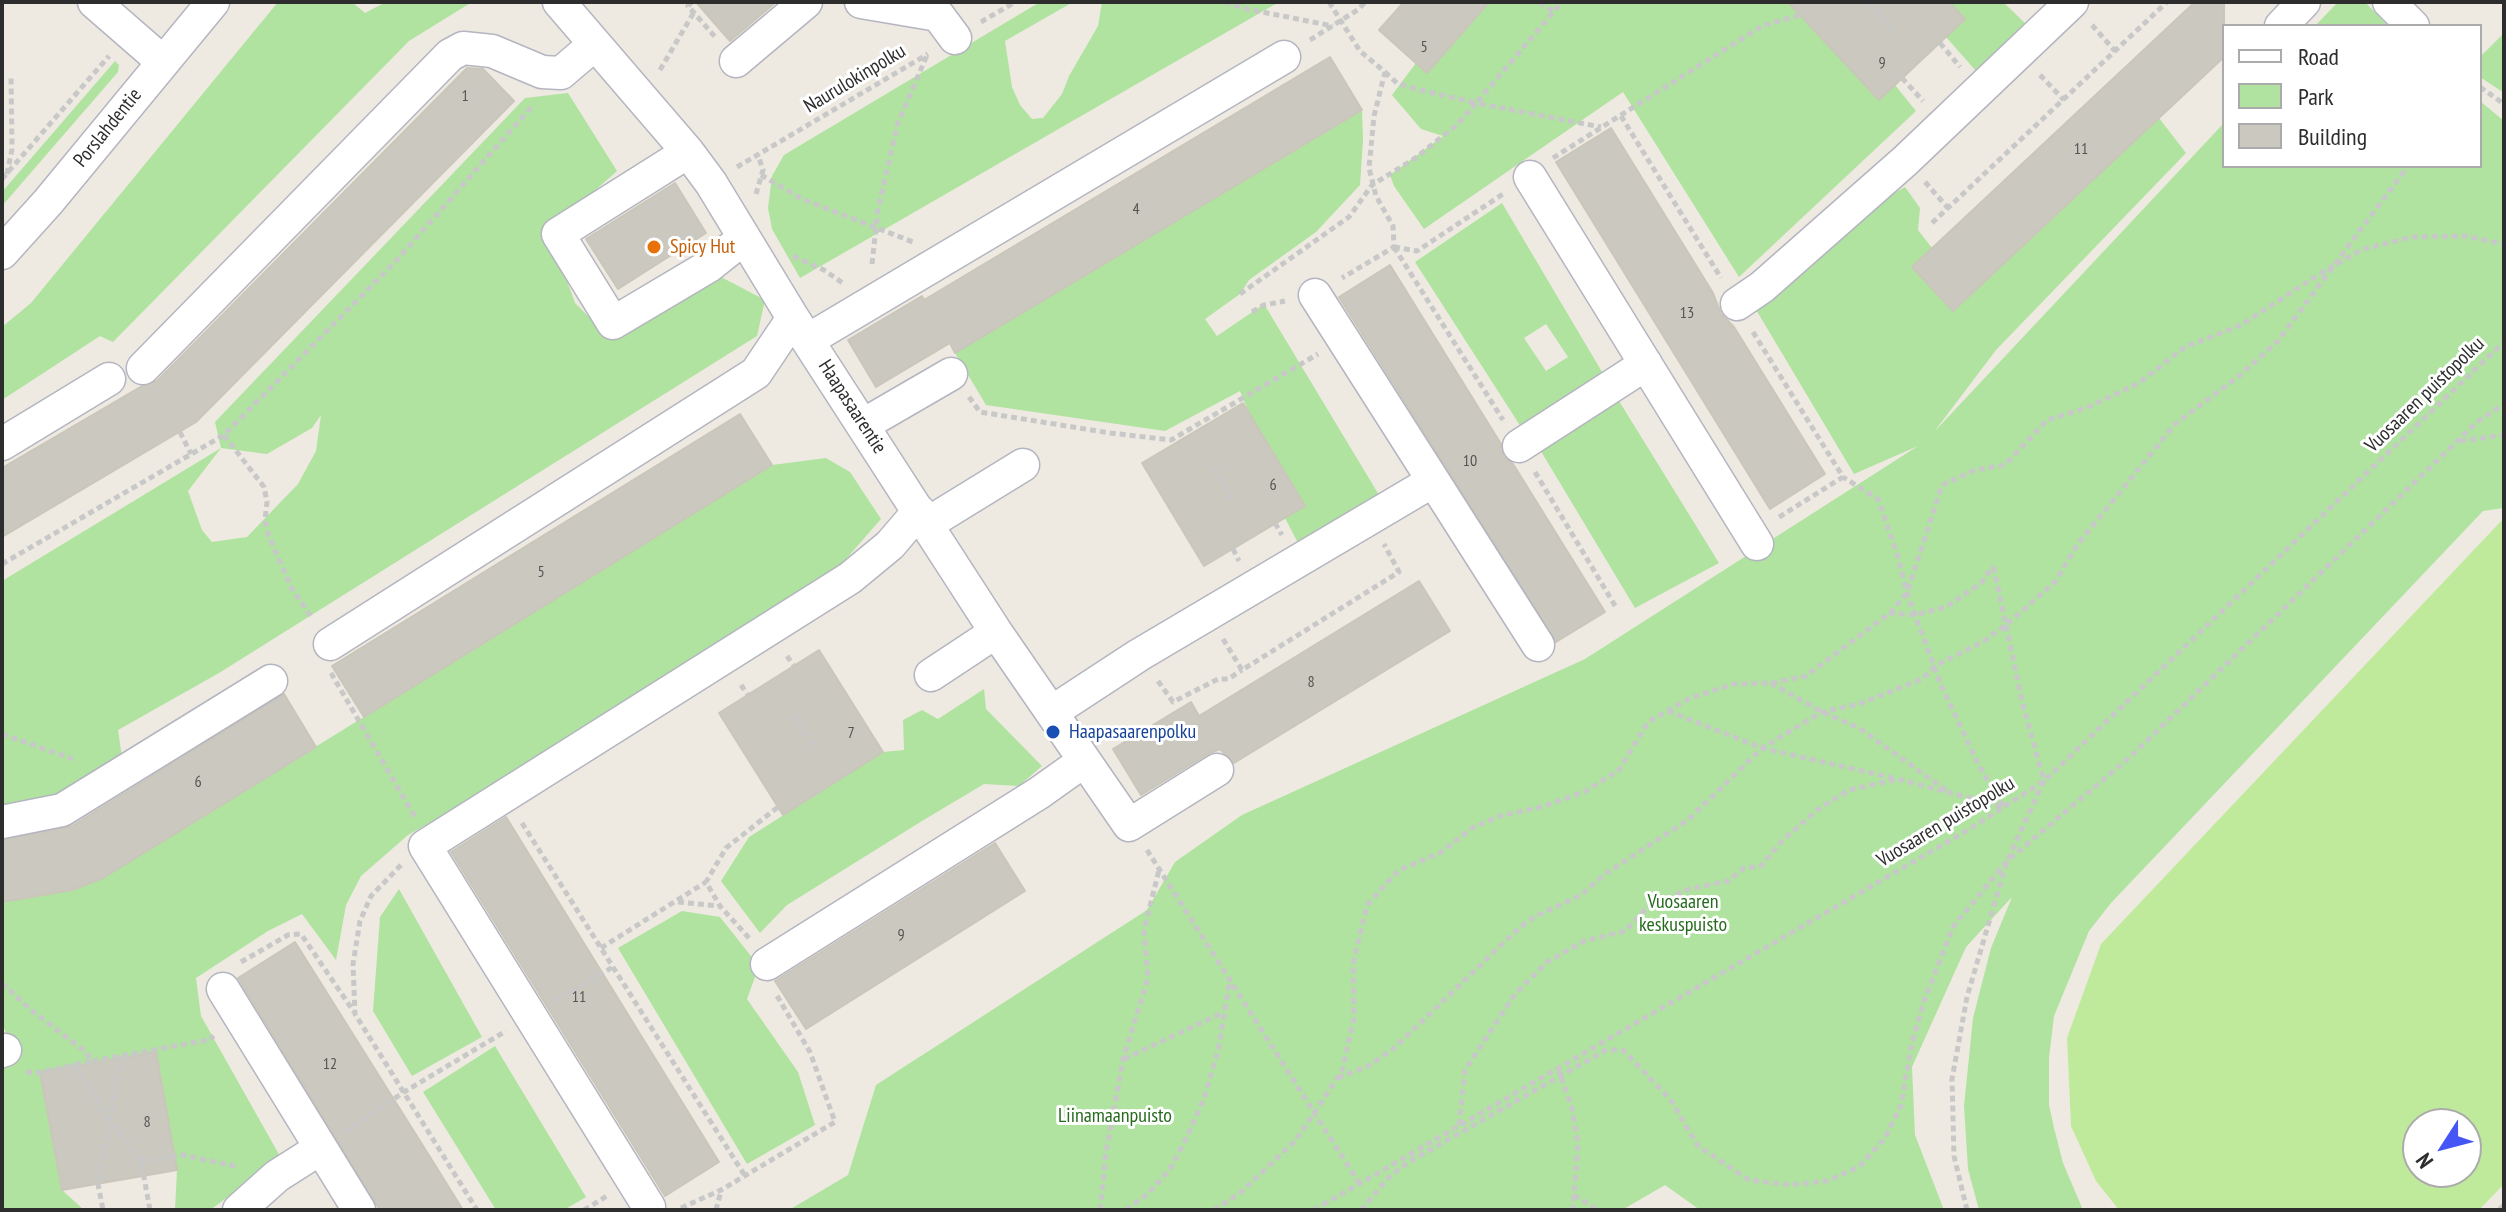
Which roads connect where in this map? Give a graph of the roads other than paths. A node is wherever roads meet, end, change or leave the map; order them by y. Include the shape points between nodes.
1 (94, 2) edge
2 (213, 2) edge
3 (559, 2) edge
4 (806, 2) edge
5 (861, 2) edge
6 (2072, 2) edge
7 (2304, 2) edge
8 (2389, 2) edge
9 (2283, 24) edge
10 (2411, 24) edge
11 (955, 38) road end
12 (595, 44) junction
13 (1284, 57) road end
14 (736, 61) road end
15 (163, 62) junction
16 (688, 152) junction
17 (1530, 177) road end
18 (744, 238) junction
19 (2, 253) edge
20 (1315, 295) road end
21 (1738, 315) road end
22 (801, 329) junction
23 (1658, 365) junction
24 (143, 368) dead end
25 (951, 374) road end
26 (109, 379) dead end
27 (863, 425) junction
28 (2, 444) edge
29 (1519, 446) dead end
30 (1023, 465) dead end
31 (1433, 481) junction
32 (923, 518) junction
33 (1754, 539) road end
34 (996, 632) junction
35 (330, 644) road end
36 (1538, 645) dead end
37 (931, 675) dead end
38 (271, 681) dead end
39 (1052, 712) junction
40 (1084, 761) junction
41 (1217, 770) dead end
42 (2, 822) edge
43 (764, 954) road end
44 (223, 989) road end
45 (321, 1148) junction
46 (663, 1208) edge
47 (239, 1210) edge
48 (359, 1210) edge

1 - 15 street
2 - 15 street, Porslahdentie
3 - 12 street, Haapasaarentie
4 - 14 street
5 - 11 street via 938,15
6 - 21 street via 1905,161 1762,287
7 - 9 street
8 - 10 street
12 - 16 street, Haapasaarentie
12 - 24 street via 561,73 542,72 492,51 463,48 450,55
13 - 22 street via 870,303
15 - 19 street, Porslahdentie
16 - 18 street, Haapasaarentie
16 - 18 street via 558,234 613,323 709,266
17 - 23 street
18 - 22 street, Haapasaarentie
20 - 31 street
22 - 27 street, Haapasaarentie
22 - 35 street via 756,373
23 - 29 street
23 - 33 street
25 - 27 street
26 - 28 street
27 - 32 street, Haapasaarentie
30 - 32 street
31 - 36 street
31 - 39 street
32 - 34 street, Haapasaarentie
32 - 46 street via 850,578 425,846 530,1016
34 - 37 street
34 - 39 street, Haapasaarentie
38 - 42 street via 62,810
39 - 40 street, Haapasaarentie
40 - 41 street, Haapasaarentie via 1129,825
40 - 43 street via 1039,793
44 - 45 street
45 - 47 street via 277,1176
45 - 48 street

